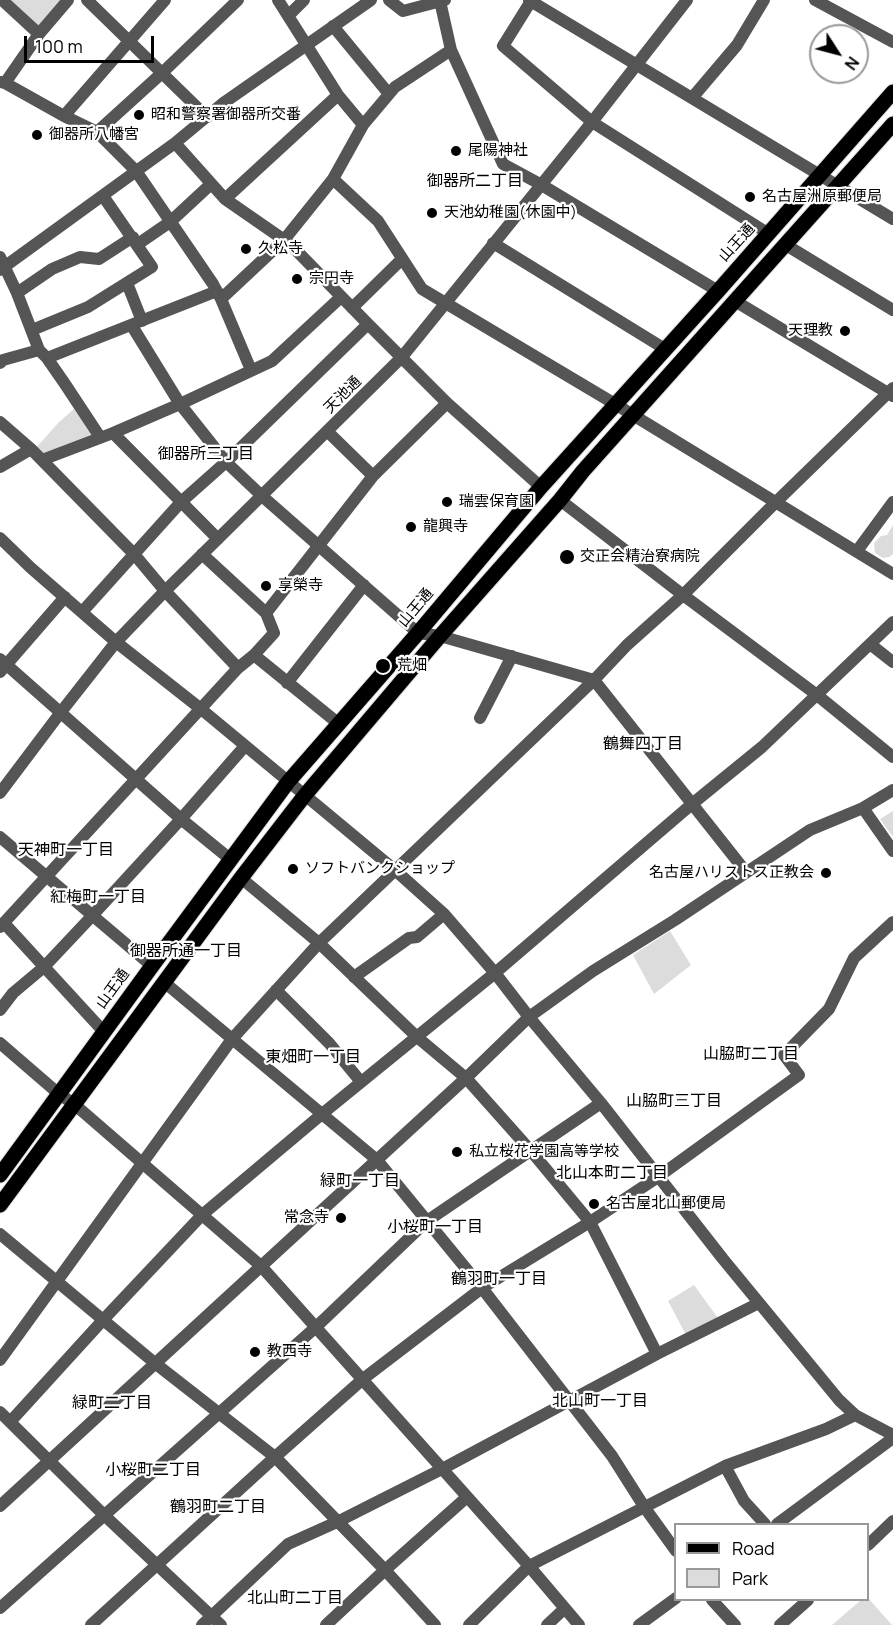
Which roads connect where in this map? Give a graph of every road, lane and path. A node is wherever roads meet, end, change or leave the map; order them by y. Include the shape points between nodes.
1 (2, 0) edge
2 (68, 0) edge
3 (87, 0) edge
4 (106, 0) edge
5 (165, 0) edge
6 (238, 0) edge
7 (278, 0) edge
8 (304, 0) edge
9 (371, 0) edge
10 (389, 0) edge
11 (530, 0) edge
12 (764, 0) edge
13 (815, 0) edge
14 (443, 1) edge
15 (681, 2) edge
16 (98, 10) junction
17 (288, 15) junction
18 (333, 26) junction
19 (39, 34) junction
20 (129, 42) junction
21 (893, 42) edge
22 (306, 44) junction
23 (451, 50) junction
24 (636, 64) junction
25 (162, 73) junction
26 (3, 82) edge
27 (893, 92) edge
28 (338, 94) junction
29 (389, 94) junction
30 (692, 98) junction
31 (64, 116) junction
32 (207, 117) junction
33 (592, 122) junction
34 (363, 125) junction
35 (892, 128) edge
36 (97, 132) junction
37 (175, 142) junction
38 (136, 171) junction
39 (820, 176) junction
40 (333, 179) junction
41 (211, 184) junction
42 (540, 184) junction
43 (837, 186) junction
44 (103, 196) junction
45 (225, 199) junction
46 (893, 219) edge
47 (170, 222) junction
48 (769, 234) junction
49 (284, 240) junction
50 (135, 241) junction
51 (493, 243) junction
52 (786, 245) junction
53 (402, 259) junction
54 (2, 264) edge
55 (127, 283) junction
56 (718, 291) junction
57 (17, 293) junction
58 (219, 295) junction
59 (341, 297) junction
60 (735, 301) junction
61 (445, 303) junction
62 (352, 308) junction
63 (893, 310) edge
64 (137, 323) junction
65 (368, 324) junction
66 (32, 330) junction
67 (665, 349) junction
68 (43, 354) junction
69 (402, 357) junction
70 (1, 360) edge
71 (251, 370) junction
72 (891, 392) edge
73 (447, 403) junction
74 (180, 404) junction
75 (615, 404) junction
76 (633, 416) junction
77 (0, 422) edge
78 (327, 431) junction
79 (113, 433) junction
80 (100, 437) junction
81 (31, 449) junction
82 (42, 460) junction
83 (226, 462) junction
84 (0, 467) edge
85 (373, 476) junction
86 (541, 487) junction
87 (262, 496) junction
88 (560, 500) junction
89 (181, 502) junction
90 (776, 502) junction
91 (893, 502) edge
92 (0, 538) edge
93 (219, 538) junction
94 (319, 546) junction
95 (857, 552) junction
96 (134, 554) junction
97 (202, 554) junction
98 (893, 574) edge
99 (364, 585) junction
100 (165, 591) junction
101 (683, 595) junction
102 (65, 597) junction
103 (82, 612) junction
104 (266, 613) junction
105 (893, 622) edge
106 (418, 633) junction
107 (440, 636) junction
108 (116, 642) junction
109 (870, 644) junction
110 (254, 655) junction
111 (512, 656) junction
112 (893, 662) edge
113 (2, 665) edge
114 (238, 668) junction
115 (594, 680) junction
116 (288, 683) junction
117 (817, 695) junction
118 (201, 709) junction
119 (61, 712) junction
120 (480, 718) dead end
121 (339, 724) junction
122 (245, 746) junction
123 (893, 757) edge
124 (136, 778) junction
125 (288, 782) junction
126 (893, 790) edge
127 (0, 793) edge
128 (305, 795) junction
129 (692, 804) junction
130 (863, 808) junction
131 (181, 819) junction
132 (0, 837) edge
133 (893, 851) edge
134 (230, 859) junction
135 (395, 870) junction
136 (746, 873) junction
137 (46, 877) junction
138 (241, 879) junction
139 (444, 914) junction
140 (92, 916) junction
141 (893, 922) edge
142 (2, 925) edge
143 (319, 943) junction
144 (152, 966) junction
145 (44, 967) junction
146 (495, 973) junction
147 (354, 977) junction
148 (164, 982) junction
149 (276, 990) junction
150 (0, 1010) edge
151 (529, 1017) junction
152 (104, 1032) junction
153 (417, 1037) junction
154 (232, 1039) junction
155 (0, 1043) edge
156 (466, 1078) junction
157 (361, 1082) junction
158 (59, 1094) junction
159 (601, 1103) junction
160 (74, 1104) junction
161 (322, 1114) junction
162 (531, 1151) junction
163 (377, 1160) junction
164 (142, 1162) junction
165 (0, 1175) edge
166 (658, 1177) junction
167 (0, 1205) edge
168 (202, 1215) junction
169 (428, 1221) junction
170 (590, 1222) junction
171 (0, 1234) edge
172 (261, 1266) junction
173 (57, 1282) junction
174 (482, 1288) junction
175 (759, 1304) junction
176 (103, 1320) junction
177 (316, 1327) junction
178 (657, 1354) junction
179 (0, 1360) edge
180 (156, 1364) junction
181 (363, 1379) junction
182 (569, 1400) junction
183 (0, 1412) edge
184 (220, 1413) junction
185 (855, 1415) junction
186 (10, 1422) junction
187 (893, 1437) edge
188 (275, 1457) junction
189 (50, 1460) junction
190 (725, 1466) junction
191 (442, 1469) junction
192 (467, 1497) junction
193 (0, 1506) edge
194 (645, 1508) junction
195 (104, 1515) junction
196 (338, 1522) junction
197 (764, 1523) edge
198 (778, 1523) edge
199 (890, 1529) edge
200 (869, 1544) edge
201 (674, 1550) edge
202 (156, 1565) junction
203 (529, 1566) junction
204 (385, 1570) junction
205 (674, 1599) edge
206 (714, 1601) edge
207 (806, 1601) edge
208 (0, 1608) edge
209 (564, 1609) junction
210 (211, 1622) edge
211 (91, 1625) edge
212 (326, 1625) edge
213 (435, 1625) edge
214 (469, 1625) edge
215 (547, 1625) edge
216 (579, 1625) edge
217 (639, 1625) edge
218 (735, 1625) edge
219 (780, 1625) edge

1 - 19 street
2 - 19 street
3 - 16 street
4 - 16 street
5 - 20 street
6 - 25 street
7 - 17 street
8 - 17 street
9 - 18 street
10 - 14 street via 403,11
11 - 24 street
11 - 33 street via 503,46
12 - 30 street via 737,45
13 - 21 street
14 - 23 street
15 - 24 street, 天池通
16 - 20 street
17 - 22 street
18 - 22 street
18 - 29 street
19 - 26 street
20 - 25 street
20 - 31 street
22 - 28 street
22 - 32 street
23 - 29 street
23 - 42 street via 503,164
24 - 30 street
24 - 33 street, 天池通
25 - 32 street
25 - 36 street
26 - 31 street
27 - 39 main road, 山王通
28 - 34 street
28 - 45 street
29 - 34 street
30 - 39 street
31 - 36 street
32 - 37 street
33 - 42 street, 天池通
33 - 48 street
34 - 40 street
35 - 43 main road
36 - 38 street
37 - 38 street
37 - 41 street
38 - 44 street
38 - 47 street
39 - 43 street
39 - 48 main road, 山王通
40 - 49 street
40 - 53 street via 378,221
41 - 45 street
41 - 47 street
42 - 51 street, 天池通
42 - 56 street
43 - 46 street
43 - 52 main road
44 - 50 street
44 - 54 street
45 - 49 street
47 - 50 street
47 - 58 street
48 - 56 main road, 山王通
49 - 58 street
49 - 59 street
50 - 55 street via 152,267
50 - 57 street via 99,259 80,257 52,269
51 - 61 street, 天池通
51 - 67 street
52 - 60 main road
52 - 63 street
53 - 61 street via 422,290
53 - 62 street
54 - 57 street
55 - 64 street
55 - 66 street via 88,307
56 - 67 main road, 山王通
57 - 66 street
58 - 64 street
58 - 71 street
59 - 62 street
59 - 71 street via 272,361
60 - 72 street
60 - 76 main road
61 - 69 street, 天池通
61 - 75 street
62 - 65 street
64 - 68 street
64 - 74 street
65 - 69 street
65 - 83 street
66 - 68 street
67 - 75 main road, 山王通
68 - 70 street
68 - 80 street
69 - 73 street
69 - 78 street, 天池通
71 - 74 street
72 - 90 street
73 - 85 street
73 - 86 street
74 - 79 street
74 - 83 street
75 - 76 street
75 - 86 main road, 山王通
76 - 88 main road
76 - 90 street
77 - 81 street
78 - 85 street
78 - 87 street, 天池通
79 - 80 street
79 - 89 street
80 - 82 street
81 - 82 street
81 - 84 street
82 - 96 street
83 - 87 street
83 - 89 street
85 - 94 street
86 - 106 main road, 山王通
87 - 93 street, 天池通
87 - 94 street
88 - 101 street
88 - 107 main road
89 - 93 street
89 - 96 street
90 - 95 street
90 - 101 street
91 - 95 street
92 - 102 street
93 - 97 street, 天池通
94 - 99 street
94 - 104 street
95 - 98 street
96 - 100 street
96 - 103 street
97 - 100 street, 天池通
97 - 104 street
99 - 106 street
99 - 116 street
100 - 108 street, 天池通
100 - 114 street
101 - 115 street
101 - 117 street
102 - 103 street
102 - 113 street
103 - 108 street
104 - 110 street via 274,633
105 - 109 street
106 - 107 street
106 - 121 main road, 山王通
107 - 111 street
107 - 128 main road
108 - 118 street
108 - 119 street, 天池通
109 - 112 street
109 - 117 street
110 - 114 street
110 - 116 street
111 - 115 street
111 - 120 street
113 - 119 street
114 - 118 street
115 - 129 street
115 - 135 street
116 - 121 street
117 - 123 street
117 - 129 street via 762,747
118 - 122 street
118 - 124 street
119 - 124 street
119 - 127 street, 天池通
121 - 125 main road, 山王通
122 - 125 street
122 - 131 street
124 - 131 street
124 - 137 street
125 - 128 street
125 - 134 main road, 山王通
126 - 130 street
128 - 135 street
128 - 138 main road
129 - 136 street
129 - 146 street
130 - 133 street
130 - 136 street via 810,830
131 - 134 street
131 - 140 street
132 - 137 street
134 - 144 main road, 山王通
135 - 139 street
135 - 143 street
136 - 151 street
137 - 140 street
137 - 142 street
138 - 143 street
138 - 148 main road
139 - 146 street
139 - 147 street via 417,937 409,938
140 - 144 street
140 - 145 street
141 - 166 street via 854,958 829,1009 784,1055 799,1075
142 - 145 street
143 - 147 street
143 - 149 street
144 - 152 main road, 山王通
145 - 150 street via 13,993
145 - 152 street
146 - 151 street
146 - 153 street
147 - 153 street
148 - 154 street
148 - 160 main road
149 - 154 street
149 - 157 street
151 - 156 street
151 - 159 street
152 - 158 main road, 山王通
153 - 156 street
153 - 157 street
154 - 161 street
154 - 164 street
155 - 158 street
156 - 162 street
156 - 163 street
157 - 161 street
158 - 160 street
158 - 165 main road, 山王通
159 - 162 street
159 - 166 street
160 - 164 street
160 - 167 main road
161 - 163 street
161 - 168 street
162 - 169 street
162 - 170 street
163 - 169 street
163 - 172 street
164 - 168 street
164 - 173 street
166 - 170 street
166 - 175 street
168 - 172 street
168 - 176 street
169 - 174 street
169 - 177 street
170 - 174 street
170 - 178 street
171 - 173 street
172 - 177 street
172 - 180 street
173 - 176 street
173 - 179 street
174 - 181 street
174 - 182 street
175 - 178 street
175 - 185 street
176 - 180 street
176 - 186 street
177 - 181 street
177 - 184 street
178 - 182 street
180 - 184 street
180 - 189 street
181 - 188 street
181 - 191 street
182 - 191 street
182 - 194 street via 612,1455
183 - 186 street
184 - 188 street
184 - 195 street
185 - 187 street
185 - 190 street
186 - 189 street
187 - 198 street
188 - 196 street
188 - 202 street
189 - 193 street
189 - 195 street
190 - 194 street
190 - 197 street via 744,1501
191 - 192 street
191 - 196 street
192 - 203 street
192 - 204 street
194 - 201 street
194 - 203 street
195 - 202 street
195 - 208 street
196 - 204 street
196 - 210 street via 288,1544
199 - 200 street
202 - 210 street
202 - 211 street
203 - 209 street
203 - 214 street
204 - 212 street
204 - 213 street
205 - 217 street
206 - 218 street
207 - 219 street
209 - 215 street
209 - 216 street

